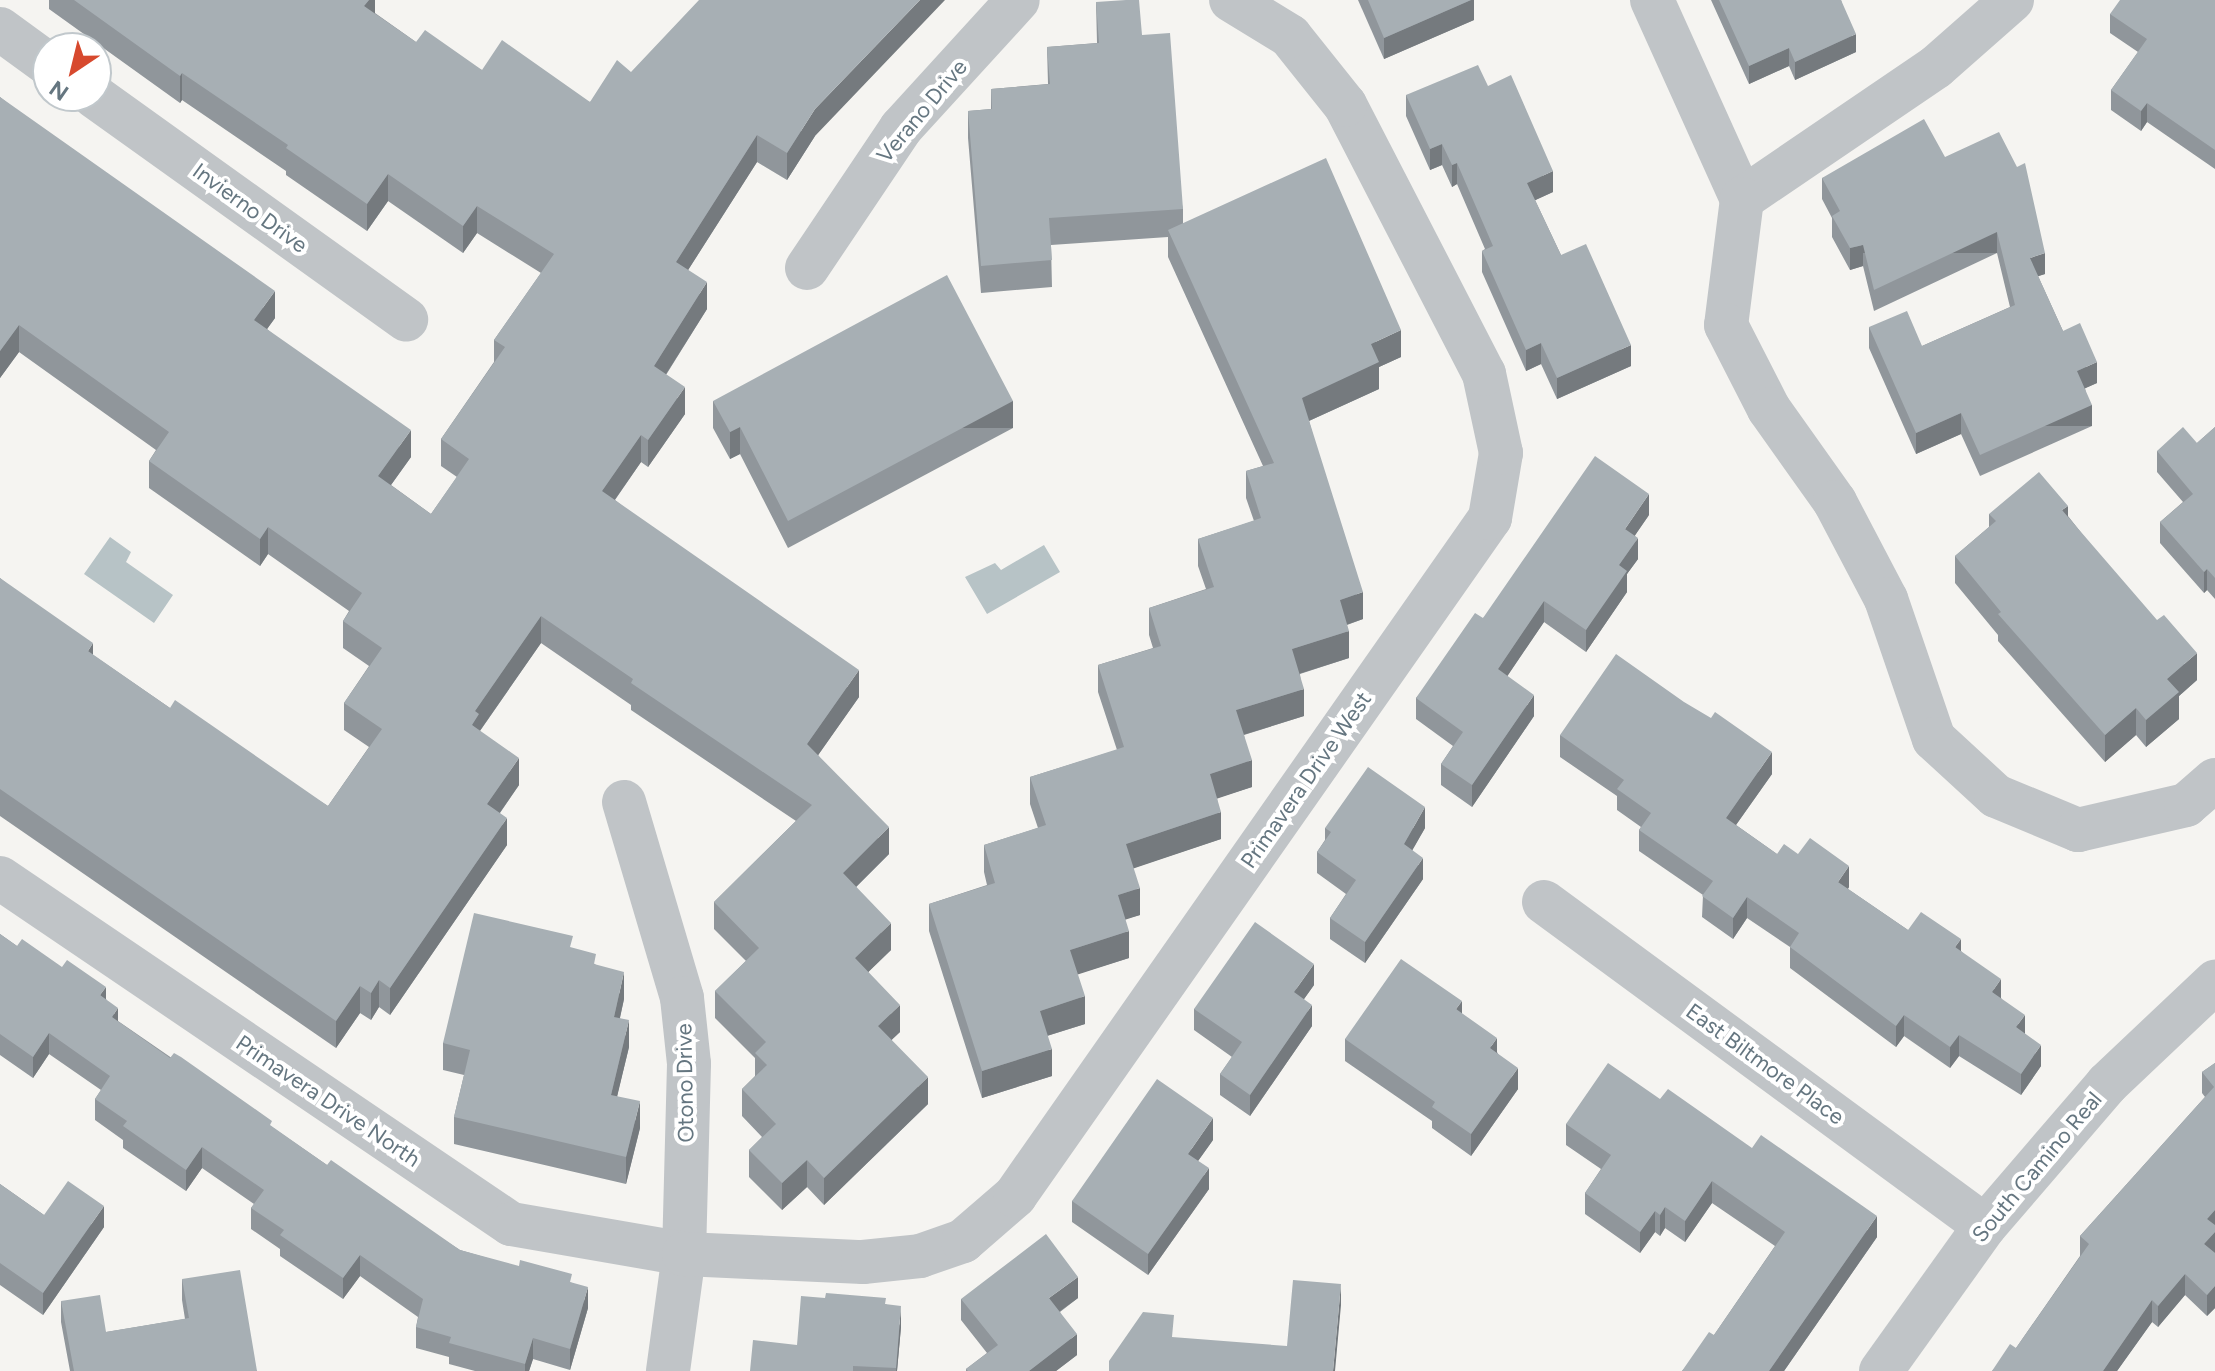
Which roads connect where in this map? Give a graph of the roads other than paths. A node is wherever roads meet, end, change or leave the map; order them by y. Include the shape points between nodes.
1 (1018, 0) edge
2 (1231, 0) edge
3 (1652, 0) edge
4 (2012, 0) edge
5 (0, 29) edge
6 (32, 52) edge
7 (112, 109) edge
8 (1742, 199) junction
9 (807, 268) dead end
10 (406, 319) dead end
11 (2215, 780) edge
12 (624, 802) dead end
13 (0, 878) edge
14 (1544, 902) dead end
15 (2215, 982) edge
16 (1985, 1226) junction
17 (684, 1254) junction
18 (668, 1371) edge
19 (1881, 1371) edge

1 - 9 street, Verano Drive via 901,128
2 - 17 street, Primavera Drive West via 1290,36 1345,105 1484,374 1501,453 1490,518 1015,1196 963,1241 920,1256 863,1262
3 - 8 street
4 - 8 street via 1936,67
5 - 6 street
7 - 10 street, Invierno Drive
8 - 11 street via 1726,325 1769,409 1835,502 1886,599 1934,739 1996,796 2078,830 2186,805
12 - 17 street, Otono Drive via 682,998 689,1064
13 - 17 street, Primavera Drive North via 511,1224
14 - 16 street, East Biltmore Place
15 - 16 street, South Camino Real via 2107,1084
16 - 19 street, South Camino Real
17 - 18 street, Otono Drive

